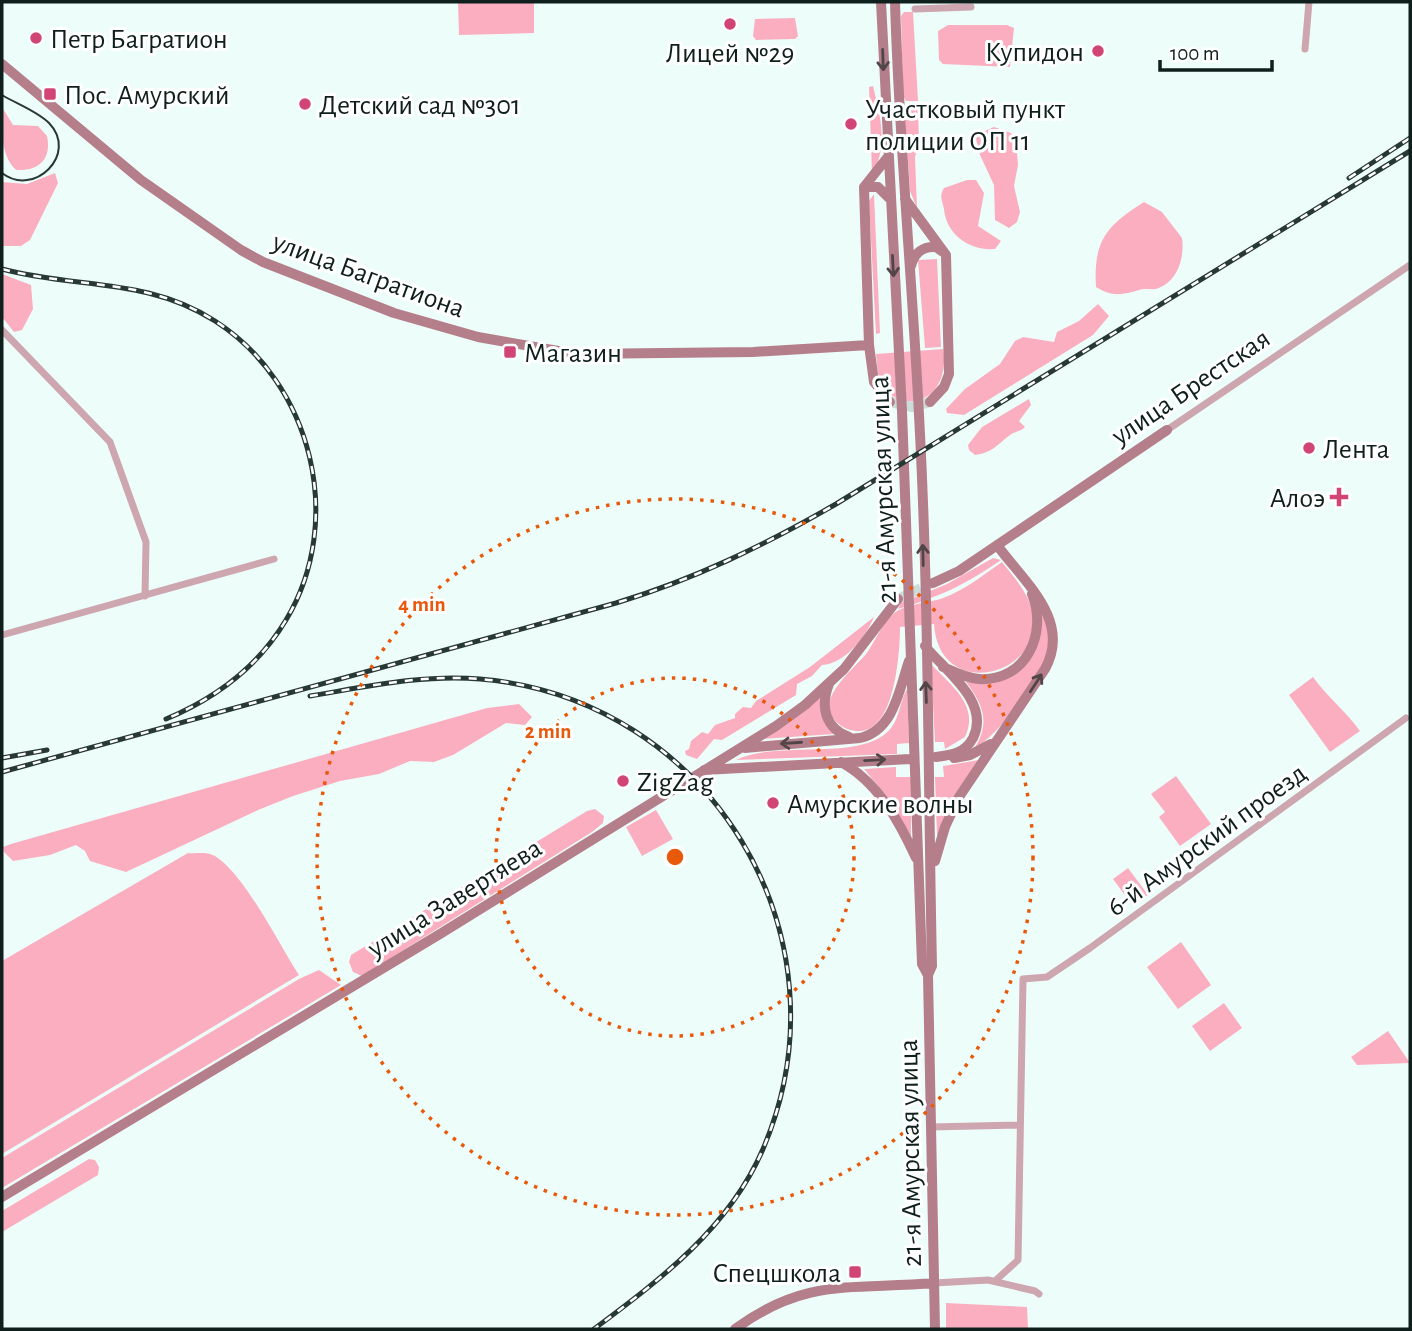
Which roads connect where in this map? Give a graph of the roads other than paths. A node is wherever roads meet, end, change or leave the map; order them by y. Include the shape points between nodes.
1 (881, 2) edge
2 (895, 2) edge
3 (1309, 2) edge
4 (971, 7) dead end
5 (915, 9) dead end
6 (1305, 49) dead end
7 (2, 64) edge
8 (887, 158) junction
9 (864, 187) junction
10 (902, 188) junction
11 (889, 198) junction
12 (946, 255) junction
13 (1410, 265) edge
14 (909, 272) junction
15 (2, 330) edge
16 (869, 345) junction
17 (890, 402) dead end
18 (930, 402) dead end
19 (1167, 430) joint
20 (997, 545) junction
21 (274, 559) dead end
22 (933, 583) tunnel mouth
23 (1028, 587) junction
24 (145, 596) junction
25 (898, 599) tunnel mouth
26 (2, 635) edge
27 (925, 646) junction
28 (911, 657) junction
29 (943, 667) junction
30 (829, 684) junction
31 (1406, 718) dead end
32 (853, 738) junction
33 (998, 739) junction
34 (730, 753) junction
35 (910, 759) dead end
36 (841, 762) junction
37 (733, 767) junction
38 (701, 771) junction
39 (919, 864) junction
40 (931, 867) junction
41 (928, 975) junction
42 (1020, 1125) junction
43 (932, 1127) junction
44 (2, 1197) edge
45 (995, 1281) junction
46 (934, 1283) junction
47 (1039, 1294) dead end
48 (736, 1329) edge
49 (934, 1329) edge

1 -> 8 main road, 21-я Амурская улица
2 - 10 main road, 21-я Амурская улица
3 - 6 street
4 - 5 street
7 - 16 main road, улица Багратиона via 141,180 220,237 263,262 394,313 478,337 586,354
8 - 9 main road
8 - 11 main road, 21-я Амурская улица
9 - 11 main road via 878,187
9 - 16 main road
10 - 12 main road via 906,202
10 - 14 main road, 21-я Амурская улица
11 -> 28 main road, 21-я Амурская улица
12 - 14 main road via 936,247 924,248
12 - 18 main road via 949,374
13 - 19 street, улица Брестская
27 -> 14 main road, 21-я Амурская улица via 922,481
15 - 24 street via 110,442 146,542
16 - 17 main road via 874,382
19 - 20 main road, улица Брестская
20 - 22 main road
20 - 23 main road
21 - 24 street
23 - 29 main road via 1039,623 1034,645 1021,663 1006,674 987,679 966,677
33 -> 23 main road via 1045,669 1053,646 1048,611
24 - 26 street
25 - 30 main road, улица Завертяева
27 - 29 main road
40 -> 27 main road, 21-я Амурская улица
28 - 32 main road via 888,720 876,733
28 - 39 main road, 21-я Амурская улица
29 - 33 main road via 971,699 978,720 967,747 940,757 970,755
30 - 32 main road via 824,706 827,718 840,733
30 - 34 main road, улица Завертяева via 776,726
31 - 42 street, 6-й Амурский проезд via 1080,956 1047,977 1023,979
32 -> 34 main road
33 - 40 main road via 954,806
34 - 37 main road via 728,761
34 - 38 main road, улица Завертяева
36 -> 35 main road
36 - 37 main road
36 - 39 main road via 863,775 880,796 899,822
37 - 38 main road
38 - 44 main road, улица Завертяева
39 - 41 main road, 21-я Амурская улица via 922,964
40 - 41 main road, 21-я Амурская улица via 932,966
41 - 43 main road, 21-я Амурская улица
42 - 43 street
42 - 45 street via 1018,1260
43 - 46 main road, 21-я Амурская улица
45 - 46 street
45 - 47 street
46 - 48 main road via 807,1292 787,1298
46 - 49 main road, 21-я Амурская улица

